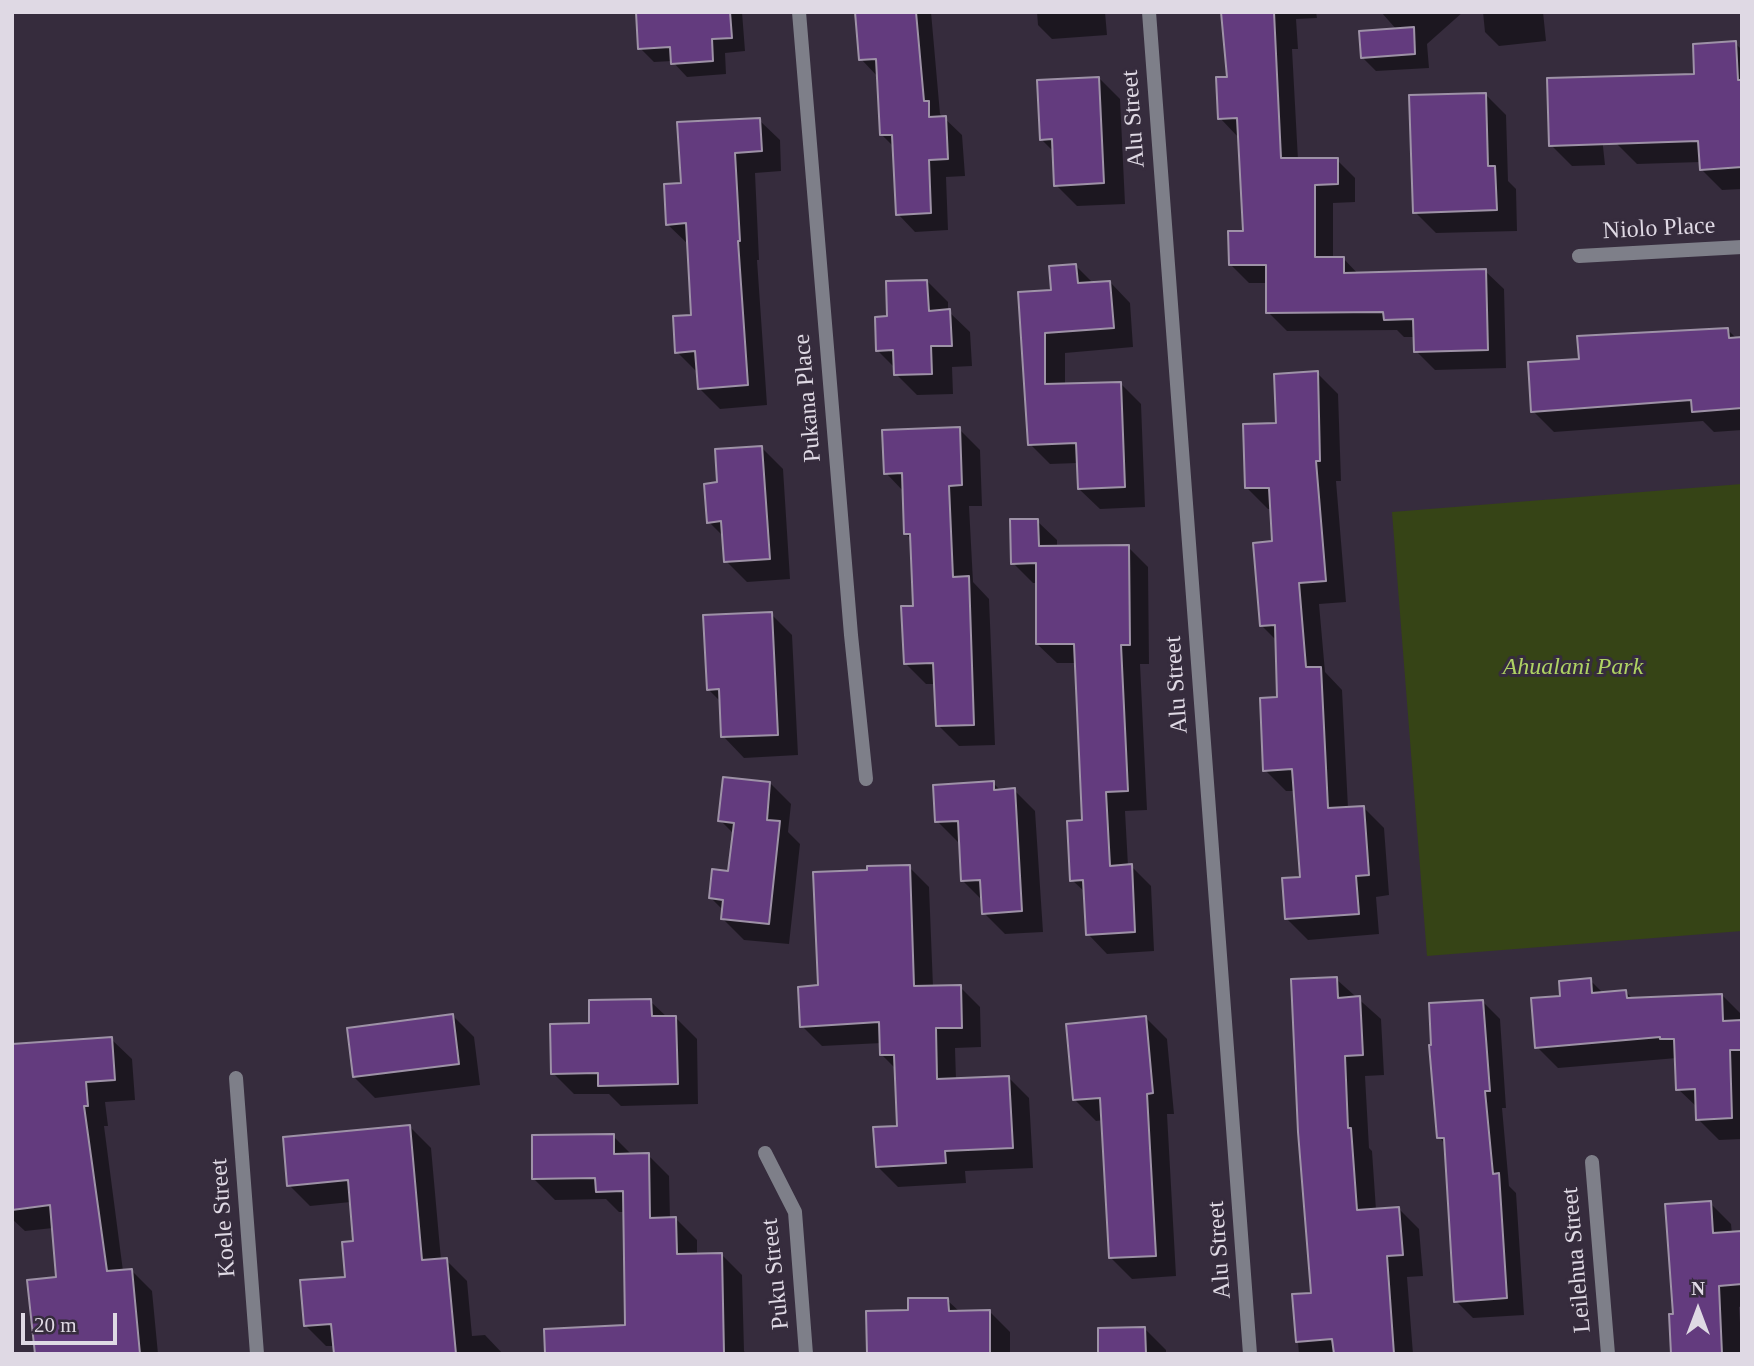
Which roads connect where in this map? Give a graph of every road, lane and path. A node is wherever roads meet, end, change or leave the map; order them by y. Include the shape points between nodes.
1 (799, 12) edge
2 (1149, 12) edge
3 (1742, 247) edge
4 (1579, 256) dead end
5 (866, 779) dead end
6 (236, 1078) dead end
7 (765, 1153) dead end
8 (1592, 1162) dead end
9 (257, 1354) edge
10 (806, 1354) edge
11 (1250, 1354) edge
12 (1608, 1354) edge

1 - 5 street, Pukana Place
2 - 11 street, Alu Street
3 - 4 street, Niolo Place
6 - 9 street, Koele Street
7 - 10 street, Puku Street via 795,1212
8 - 12 street, Leilehua Street

